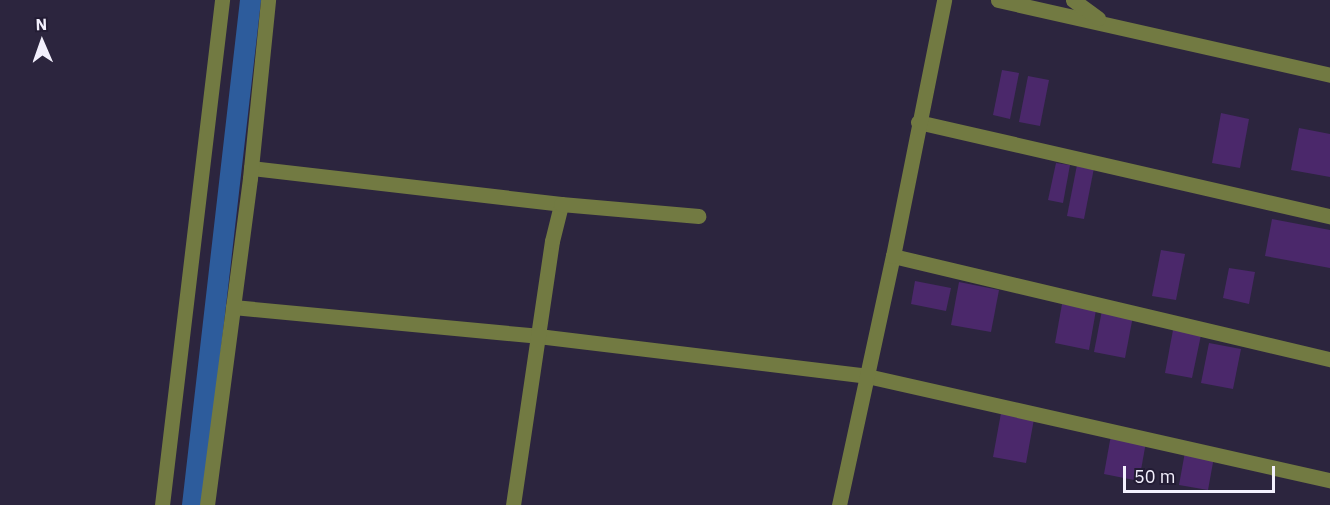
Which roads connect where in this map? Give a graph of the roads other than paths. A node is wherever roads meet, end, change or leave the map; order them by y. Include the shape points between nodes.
1 (222, 0) edge
2 (268, 0) edge
3 (944, 0) edge
4 (998, 0) edge
5 (1073, 0) edge
6 (1105, 23) junction
7 (1330, 75) edge
8 (918, 122) junction
9 (251, 168) junction
10 (561, 204) junction
11 (698, 216) dead end
12 (1330, 216) edge
13 (893, 256) junction
14 (233, 307) junction
15 (538, 336) junction
16 (1330, 359) edge
17 (867, 376) junction
18 (1330, 480) edge
19 (162, 505) edge
20 (207, 505) edge
21 (513, 505) edge
22 (839, 505) edge

1 - 19 street
2 - 9 street
3 - 8 street
4 - 6 street
5 - 6 street
6 - 7 street
8 - 12 street
8 - 13 street
9 - 10 street
9 - 14 street
10 - 11 street
10 - 15 street
13 - 16 street
13 - 17 street
14 - 15 street
14 - 20 street
15 - 17 street
15 - 21 street
17 - 18 street
17 - 22 street

